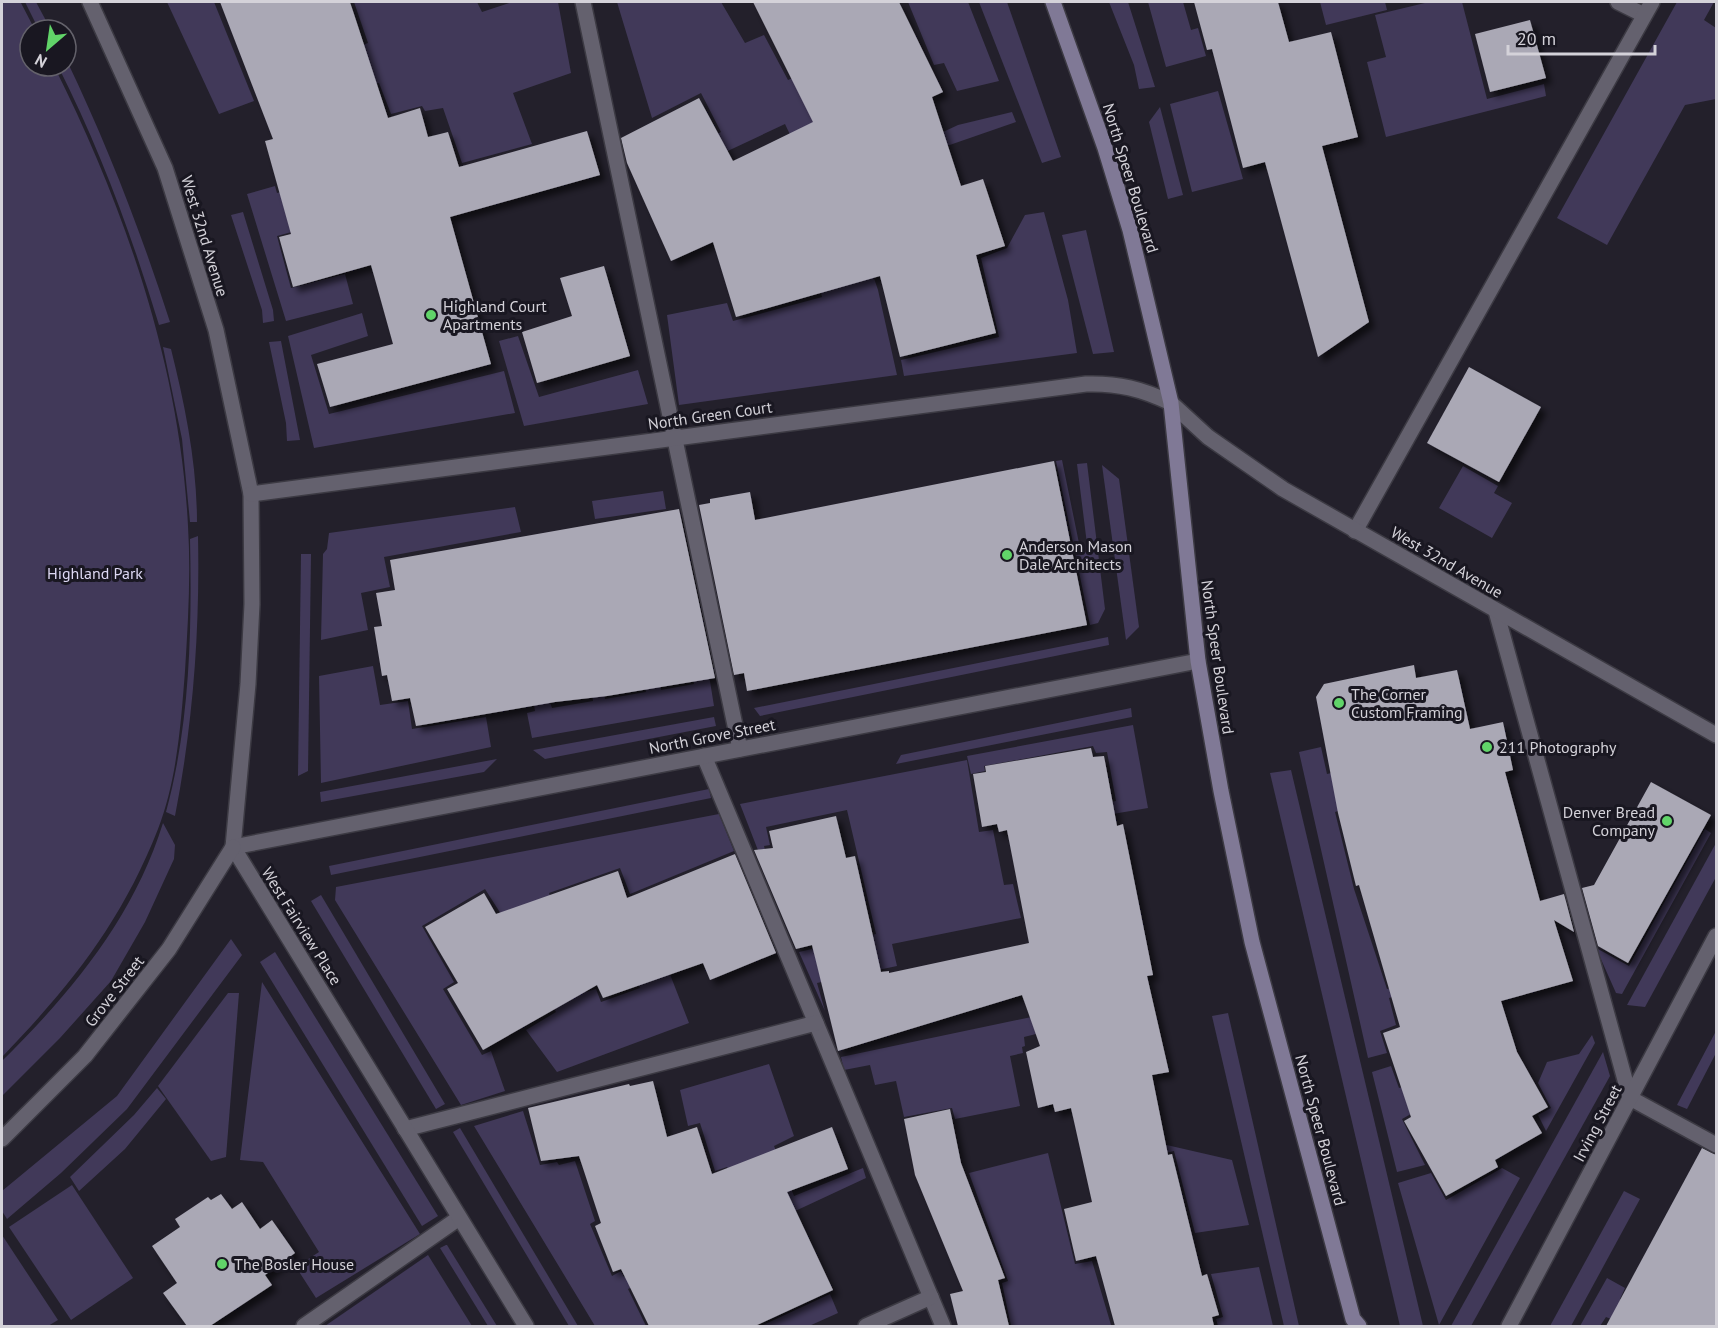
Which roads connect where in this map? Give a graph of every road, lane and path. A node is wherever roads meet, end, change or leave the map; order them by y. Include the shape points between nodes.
1 (90, 2) edge
2 (583, 2) edge
3 (1053, 2) edge
4 (1618, 2) edge
5 (1652, 2) edge
6 (1644, 15) junction
7 (1171, 403) junction
8 (675, 438) junction
9 (251, 494) junction
10 (1355, 531) junction
11 (1496, 610) junction
12 (1198, 661) junction
13 (1716, 735) edge
14 (740, 749) junction
15 (704, 756) junction
16 (233, 848) junction
17 (1716, 936) edge
18 (816, 1023) junction
19 (1630, 1098) junction
20 (405, 1129) junction
21 (2, 1139) edge
22 (1716, 1145) edge
23 (459, 1218) junction
24 (931, 1297) junction
25 (1354, 1324) edge
26 (304, 1326) edge
27 (526, 1326) edge
28 (866, 1326) edge
29 (943, 1326) edge
30 (1509, 1326) edge

1 - 9 street, West 32nd Avenue via 165,168 216,330
2 - 8 street
3 - 7 main road, North Speer Boulevard via 1106,148 1130,230
4 - 6 street
5 - 6 street
6 - 10 street
7 - 8 street, North Green Court via 1142,389 1111,383 1086,384
7 - 10 street, West 32nd Avenue via 1208,437 1257,472
7 - 12 main road, North Speer Boulevard
8 - 9 street, North Green Court
8 - 14 street
9 - 16 street via 250,661
10 - 11 street, West 32nd Avenue
11 - 13 street, West 32nd Avenue
11 - 19 street
12 - 14 street, North Grove Street
12 - 25 main road, North Speer Boulevard via 1252,942
14 - 15 street, North Grove Street
15 - 16 street, North Grove Street
15 - 18 street
16 - 20 street, West Fairview Place
16 - 21 street, Grove Street via 170,949 92,1047
17 - 19 street, Irving Street
18 - 20 street
18 - 24 street
19 - 22 street
19 - 30 street, Irving Street
20 - 23 street, West Fairview Place
23 - 26 street
23 - 27 street, West Fairview Place
24 - 28 street
24 - 29 street

